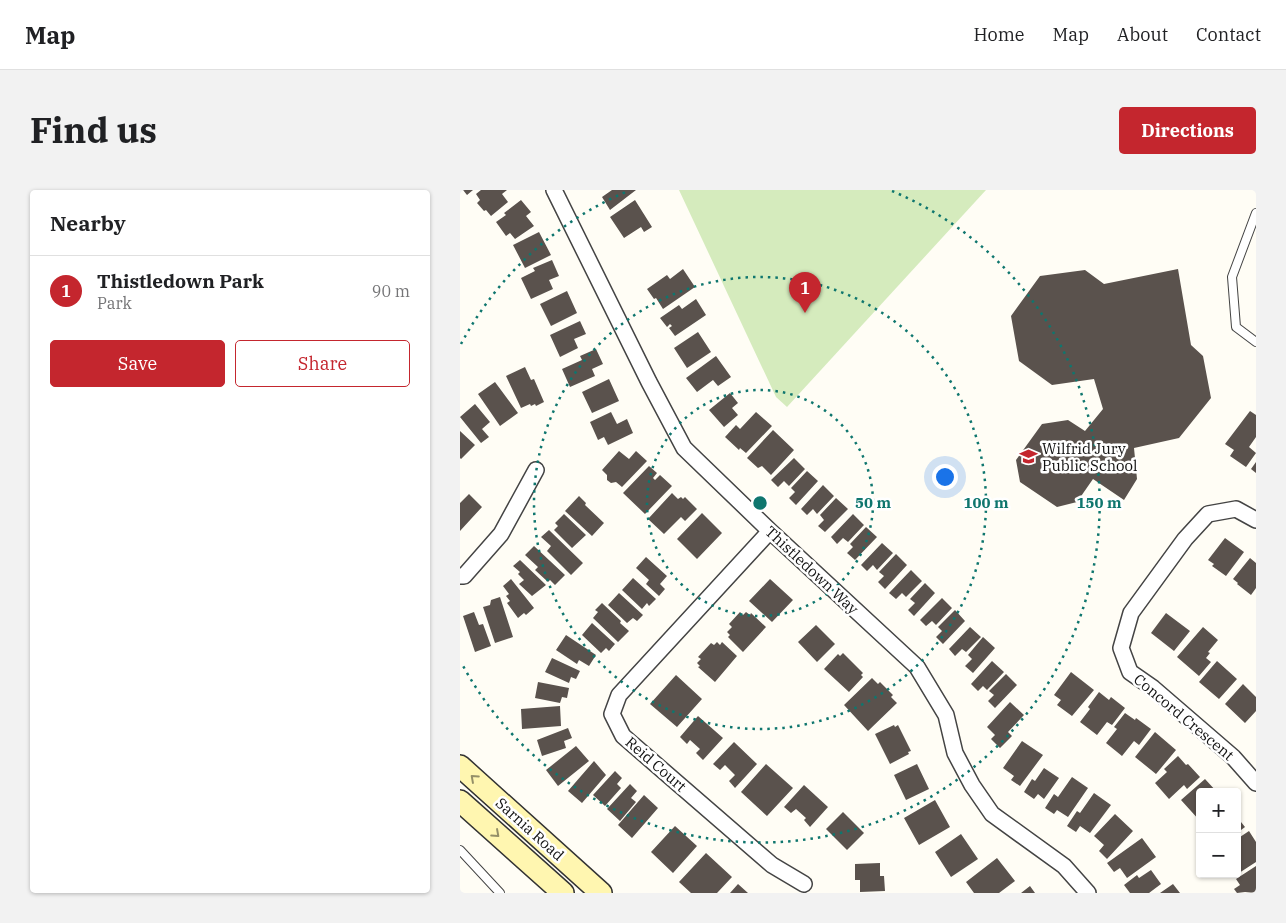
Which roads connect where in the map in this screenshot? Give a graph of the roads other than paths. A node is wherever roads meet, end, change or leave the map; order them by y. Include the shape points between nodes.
1 (554, 190) edge
2 (1256, 213) edge
3 (1256, 342) edge
4 (536, 470) dead end
5 (1256, 520) edge
6 (770, 531) junction
7 (460, 576) edge
8 (460, 766) edge
9 (1256, 783) edge
10 (460, 801) edge
11 (460, 850) edge
12 (804, 884) dead end
13 (500, 893) edge
14 (562, 893) edge
15 (601, 893) edge
16 (1088, 893) edge

1 - 6 street, Thistledown Way via 684,448
2 - 3 lane via 1232,277 1236,326
4 - 7 street via 501,534 464,576
5 - 9 street, Concord Crescent via 1236,509 1208,514 1185,539 1131,612 1121,648 1130,672 1233,756
6 - 12 street, Reid Court via 619,695 612,714 623,736 772,865
6 - 16 street, Thistledown Way via 917,667 946,715 955,753 992,814 1064,866
15 -> 8 main road, Sarnia Road
10 -> 14 main road, Sarnia Road
11 - 13 lane

